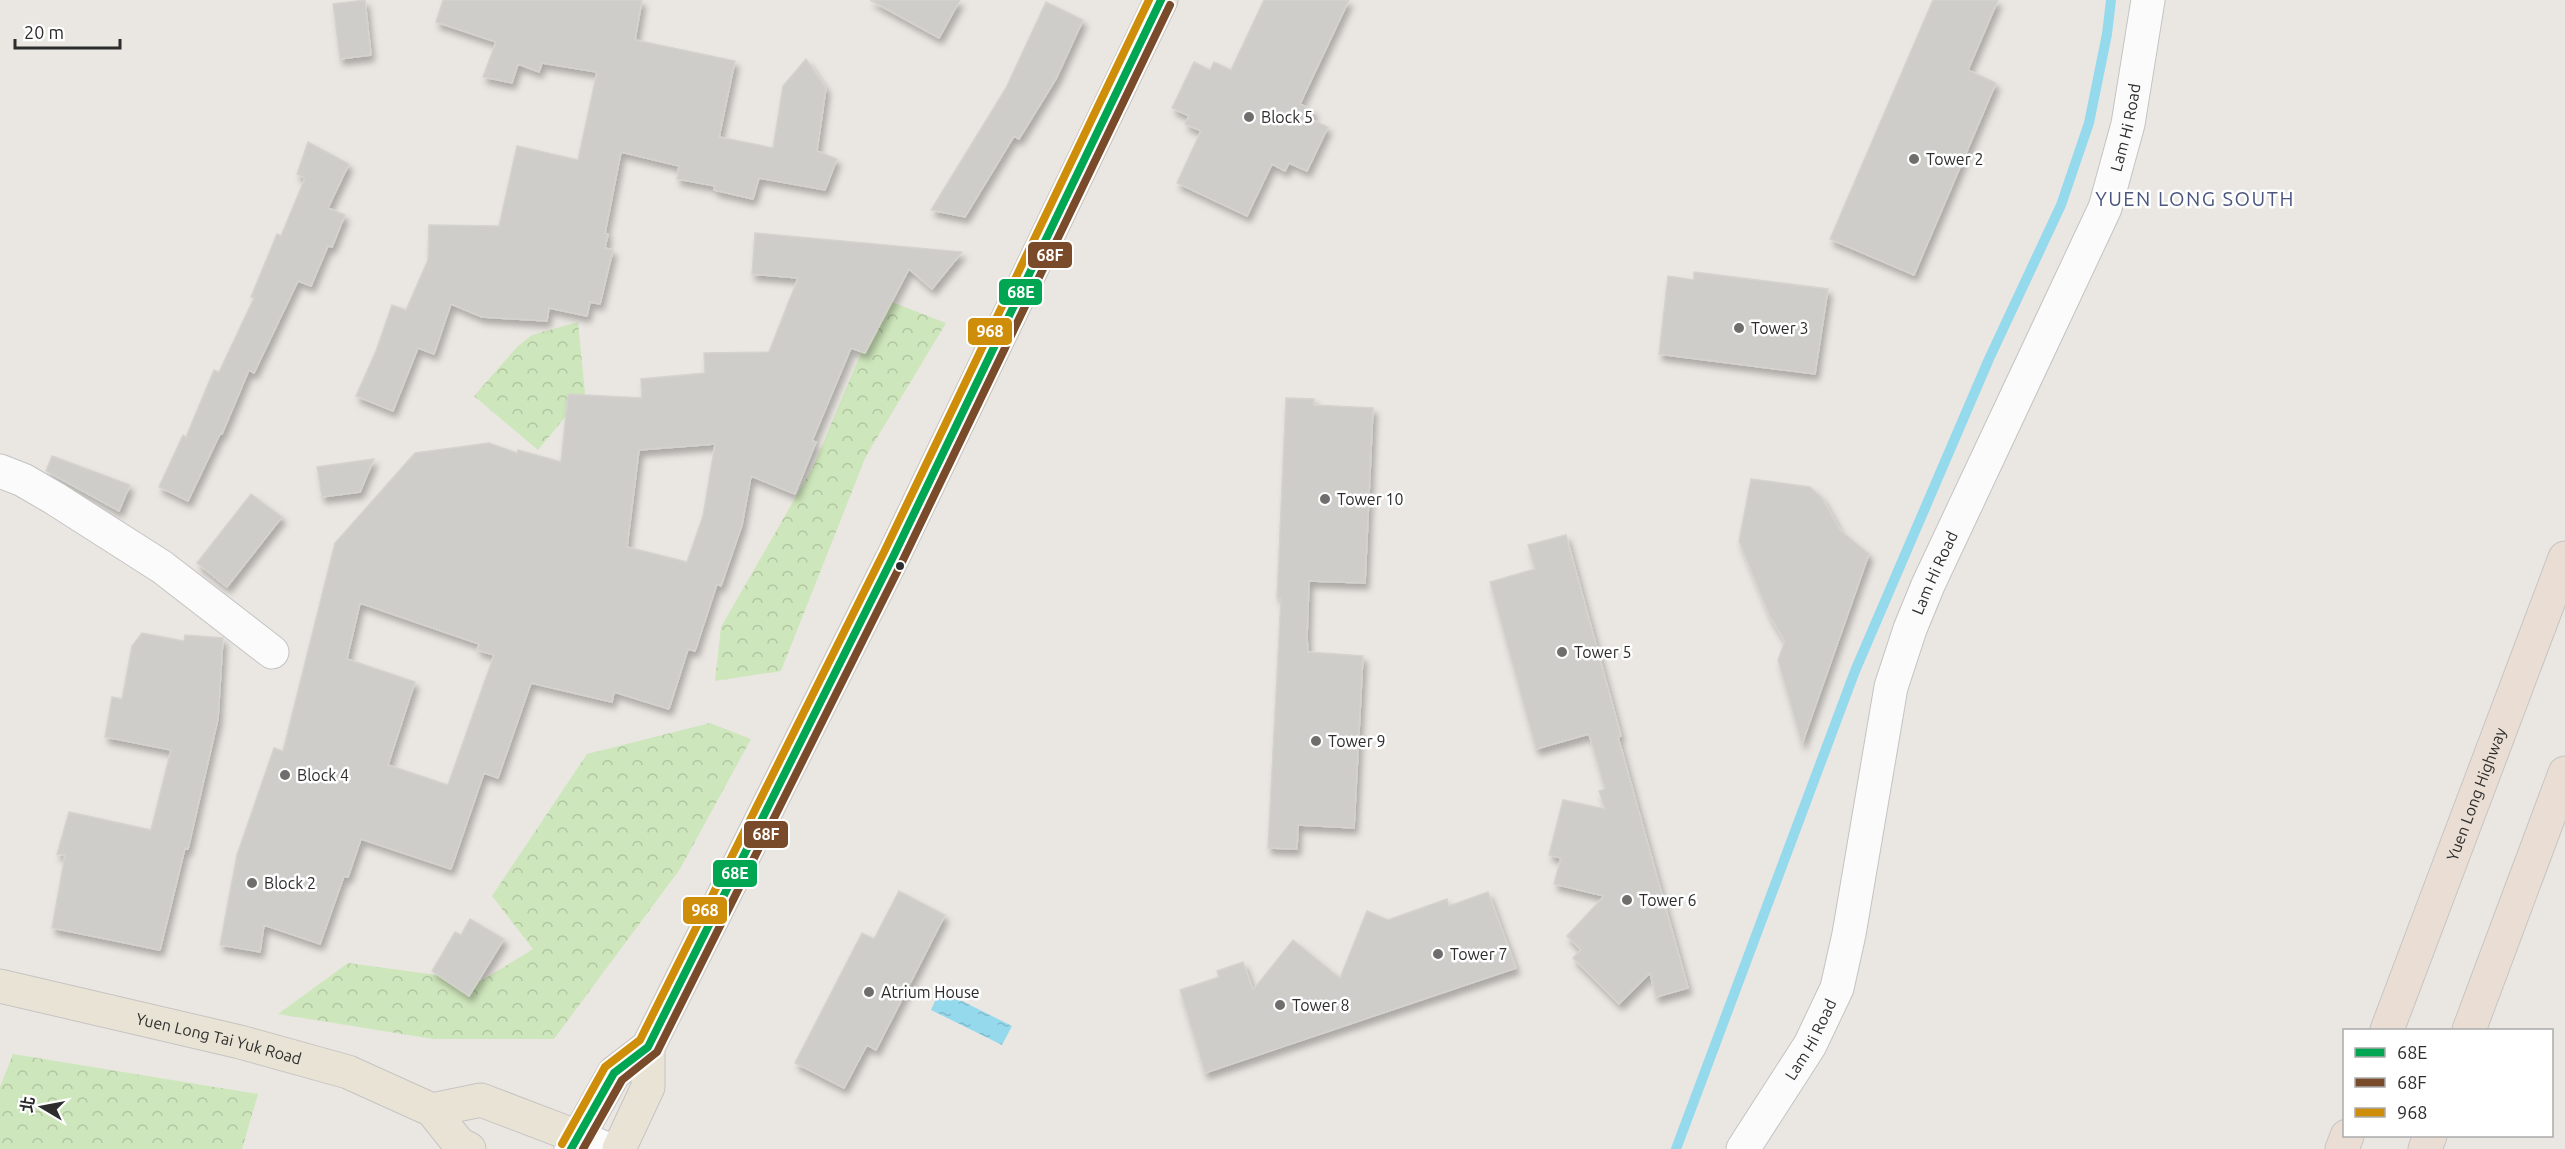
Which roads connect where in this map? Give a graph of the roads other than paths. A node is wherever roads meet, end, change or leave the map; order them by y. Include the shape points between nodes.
1 (1161, 0) edge
2 (2148, 0) edge
3 (0, 471) edge
4 (2565, 558) edge
5 (272, 652) dead end
6 (2565, 774) edge
7 (0, 986) edge
8 (2387, 1029) edge
9 (2469, 1029) edge
10 (648, 1047) junction
11 (432, 1110) junction
12 (585, 1145) edge
13 (469, 1149) edge
14 (619, 1149) edge
15 (1743, 1149) edge

1 - 10 main road via 899,544
2 - 15 street, Lam Hi Road via 2128,124 2105,208 1928,585 1891,687 1837,988 1810,1045
3 - 5 street via 54,498 162,567
4 - 8 highway, Yuen Long Highway
6 - 9 highway
7 - 11 main road, Yuen Long Tai Yuk Road via 293,1055 348,1072
10 - 12 main road via 614,1073
10 - 14 main road via 648,1087
11 - 12 main road via 481,1100
11 - 13 main road, Yuen Long Tai Yuk Road via 459,1144

